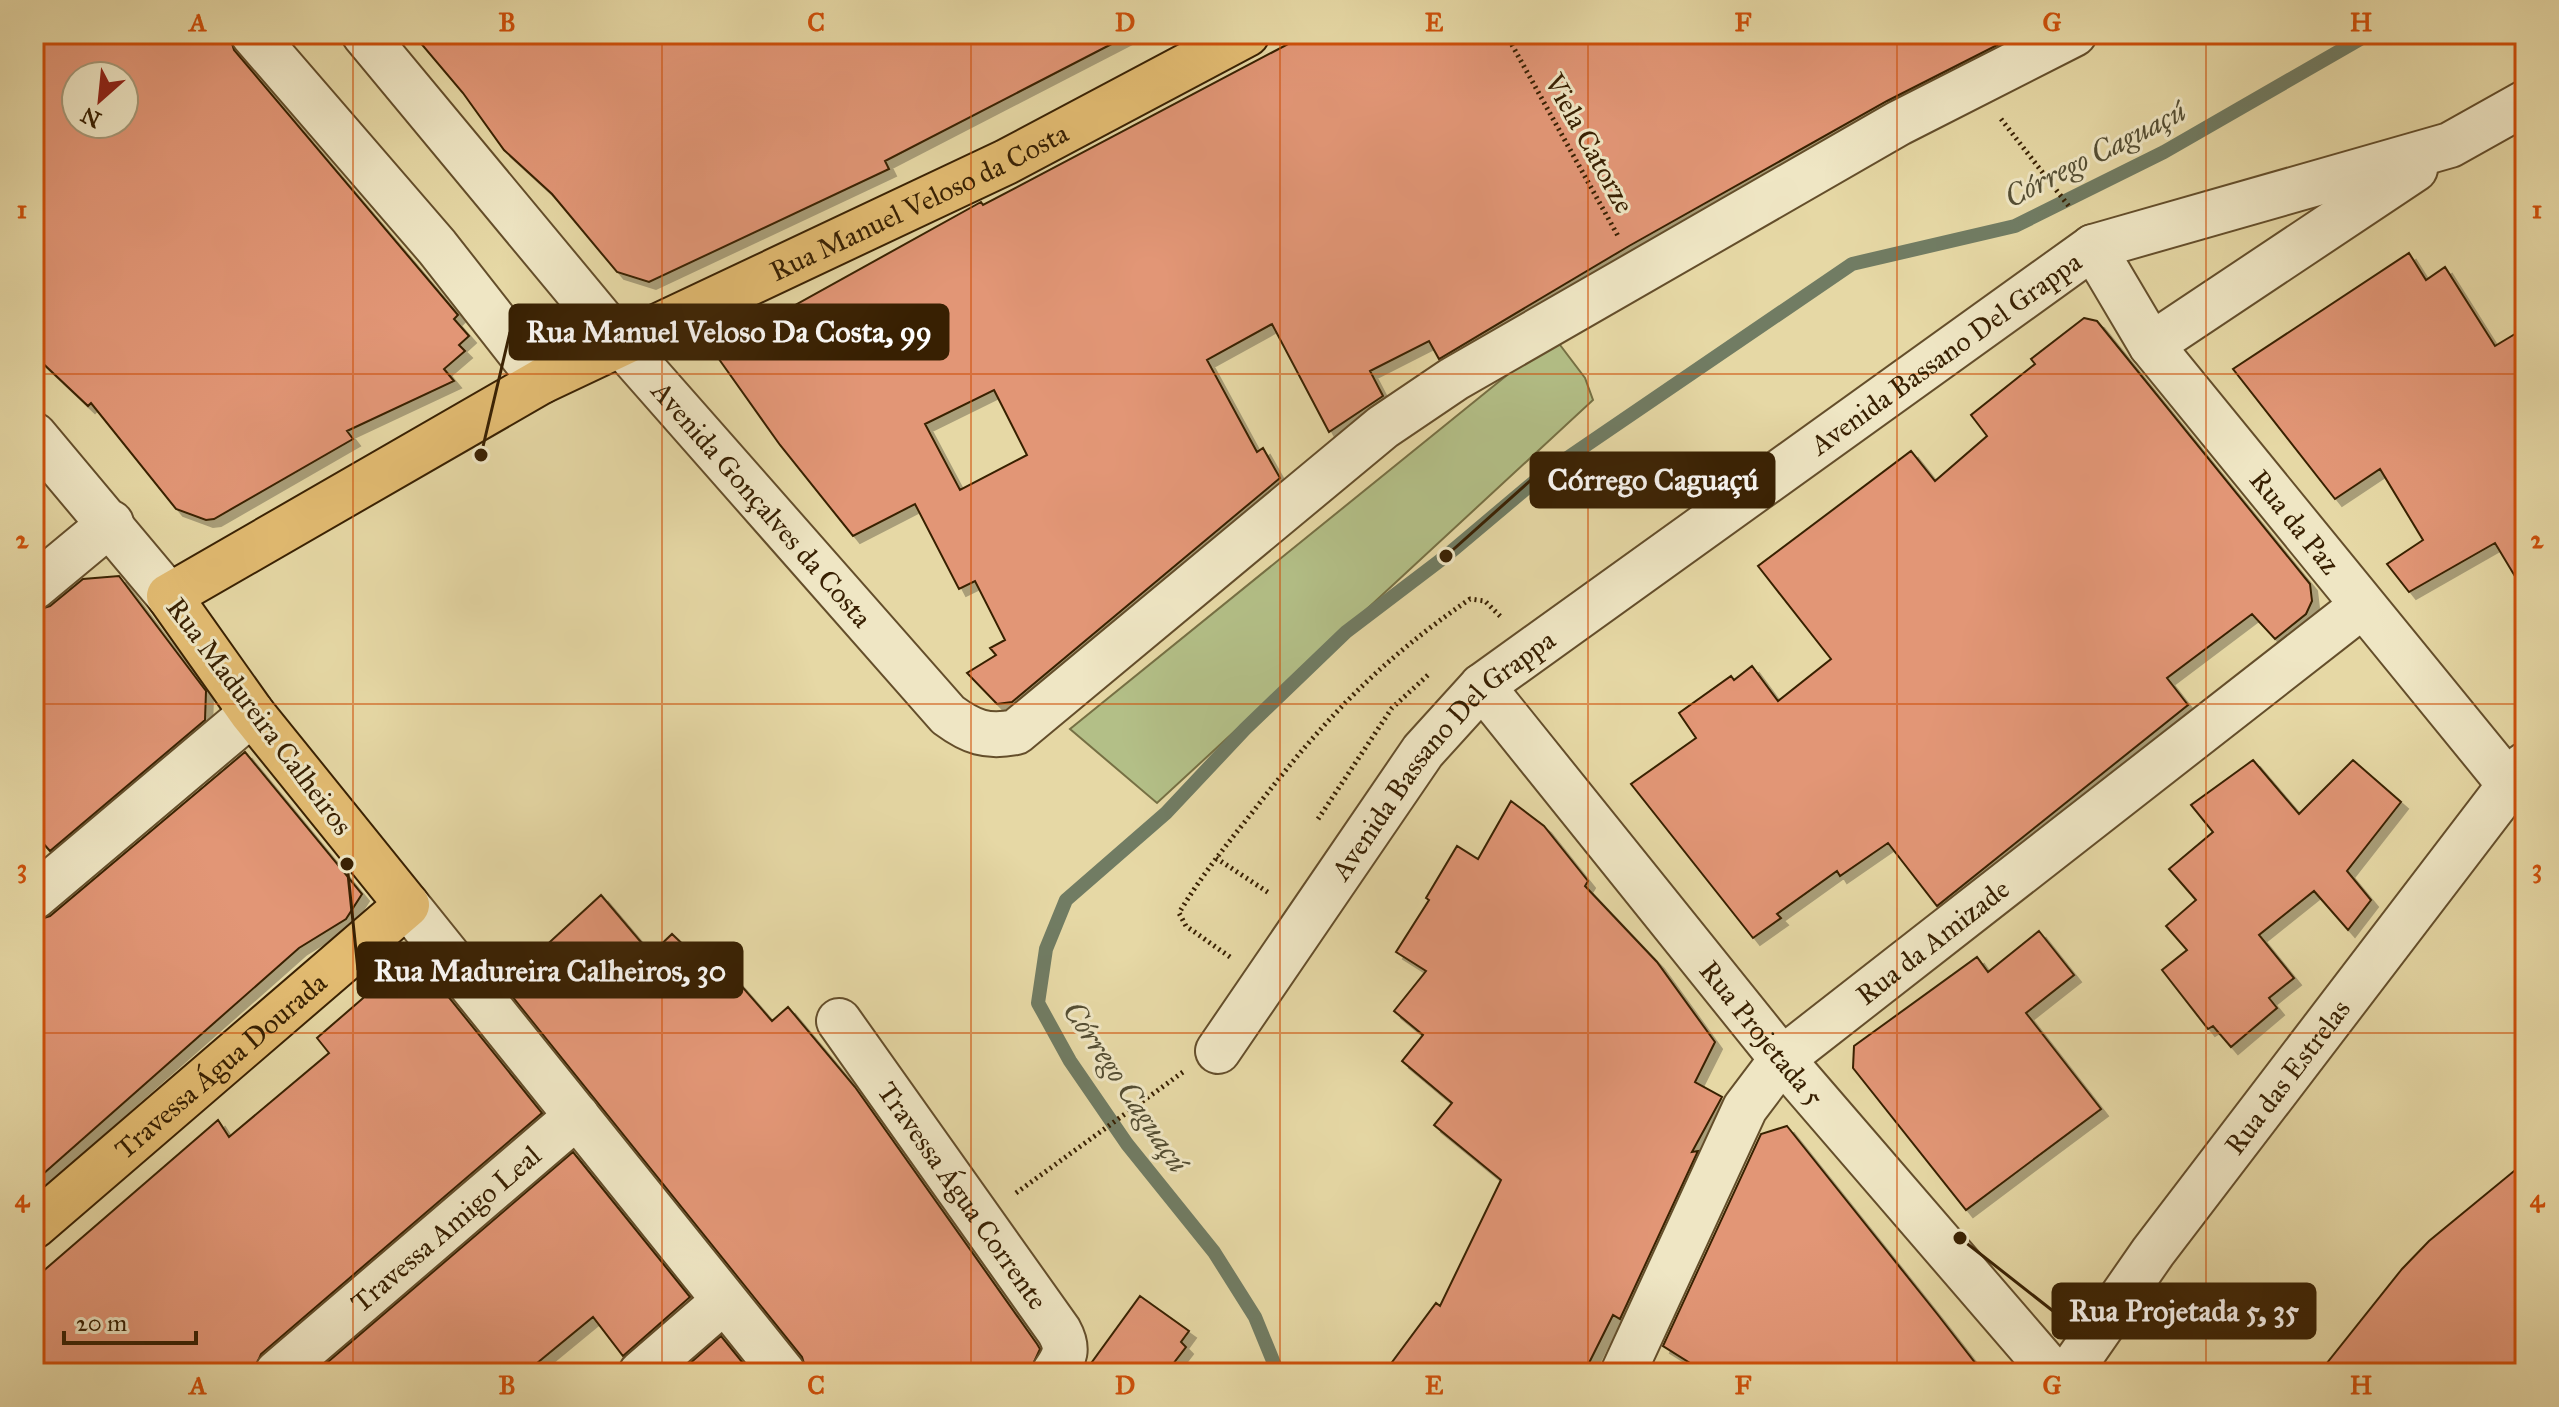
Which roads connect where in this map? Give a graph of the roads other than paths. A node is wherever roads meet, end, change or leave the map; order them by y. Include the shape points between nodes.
1 (253, 34) edge
2 (364, 34) edge
3 (1247, 34) edge
4 (2074, 34) edge
5 (2525, 103) edge
6 (2450, 145) junction
7 (2084, 230) junction
8 (2151, 345) junction
9 (623, 346) junction
10 (542, 381) junction
11 (34, 435) edge
12 (111, 523) junction
13 (34, 587) edge
14 (169, 596) junction
15 (2362, 606) junction
16 (1482, 686) junction
17 (252, 713) junction
18 (2520, 781) edge
19 (34, 897) edge
20 (407, 905) junction
21 (839, 1021) dead end
22 (1218, 1051) dead end
23 (1782, 1059) junction
24 (577, 1116) junction
25 (34, 1226) edge
26 (724, 1301) junction
27 (277, 1373) edge
28 (641, 1373) edge
29 (783, 1373) edge
30 (1054, 1373) edge
31 (1623, 1373) edge
32 (2053, 1373) edge
33 (2069, 1373) edge

1 - 10 street via 437,247
2 - 9 street, Avenida Gonçalves da Costa
3 - 9 main road, Rua Manuel Veloso da Costa via 1006,162
4 - 9 street, Avenida Gonçalves da Costa via 1899,123 1454,379 1383,427 1016,732 993,737 968,730 948,715
5 - 6 street, Avenida Bassano Del Grappa
6 - 7 street, Avenida Bassano Del Grappa
6 - 8 street
7 - 8 street, Rua da Paz
7 - 16 street, Avenida Bassano Del Grappa
8 - 15 street, Rua da Paz
9 - 10 main road, Rua Manuel Veloso da Costa
10 - 14 main road, Rua Manuel Veloso da Costa
11 - 12 street, Rua Madureira Calheiros
12 - 13 street
12 - 14 street, Rua Madureira Calheiros
14 - 17 main road, Rua Madureira Calheiros
15 - 18 street, Rua da Paz
15 - 23 street, Rua da Amizade
16 - 22 street, Avenida Bassano Del Grappa via 1423,751
16 - 23 street, Rua Projetada 5
17 - 19 street
17 - 20 main road, Rua Madureira Calheiros
18 - 33 street, Rua das Estrelas via 2153,1252
20 - 24 street, Rua Madureira Calheiros
20 - 25 main road, Travessa Água Dourada
21 - 30 street, Travessa Água Corrente via 1059,1331 1067,1345
23 - 31 street, Rua da Amizade via 1745,1108
23 - 32 street, Rua Projetada 5
24 - 26 street, Rua Madureira Calheiros
24 - 27 street, Travessa Amigo Leal
26 - 28 street
26 - 29 street, Rua Madureira Calheiros

